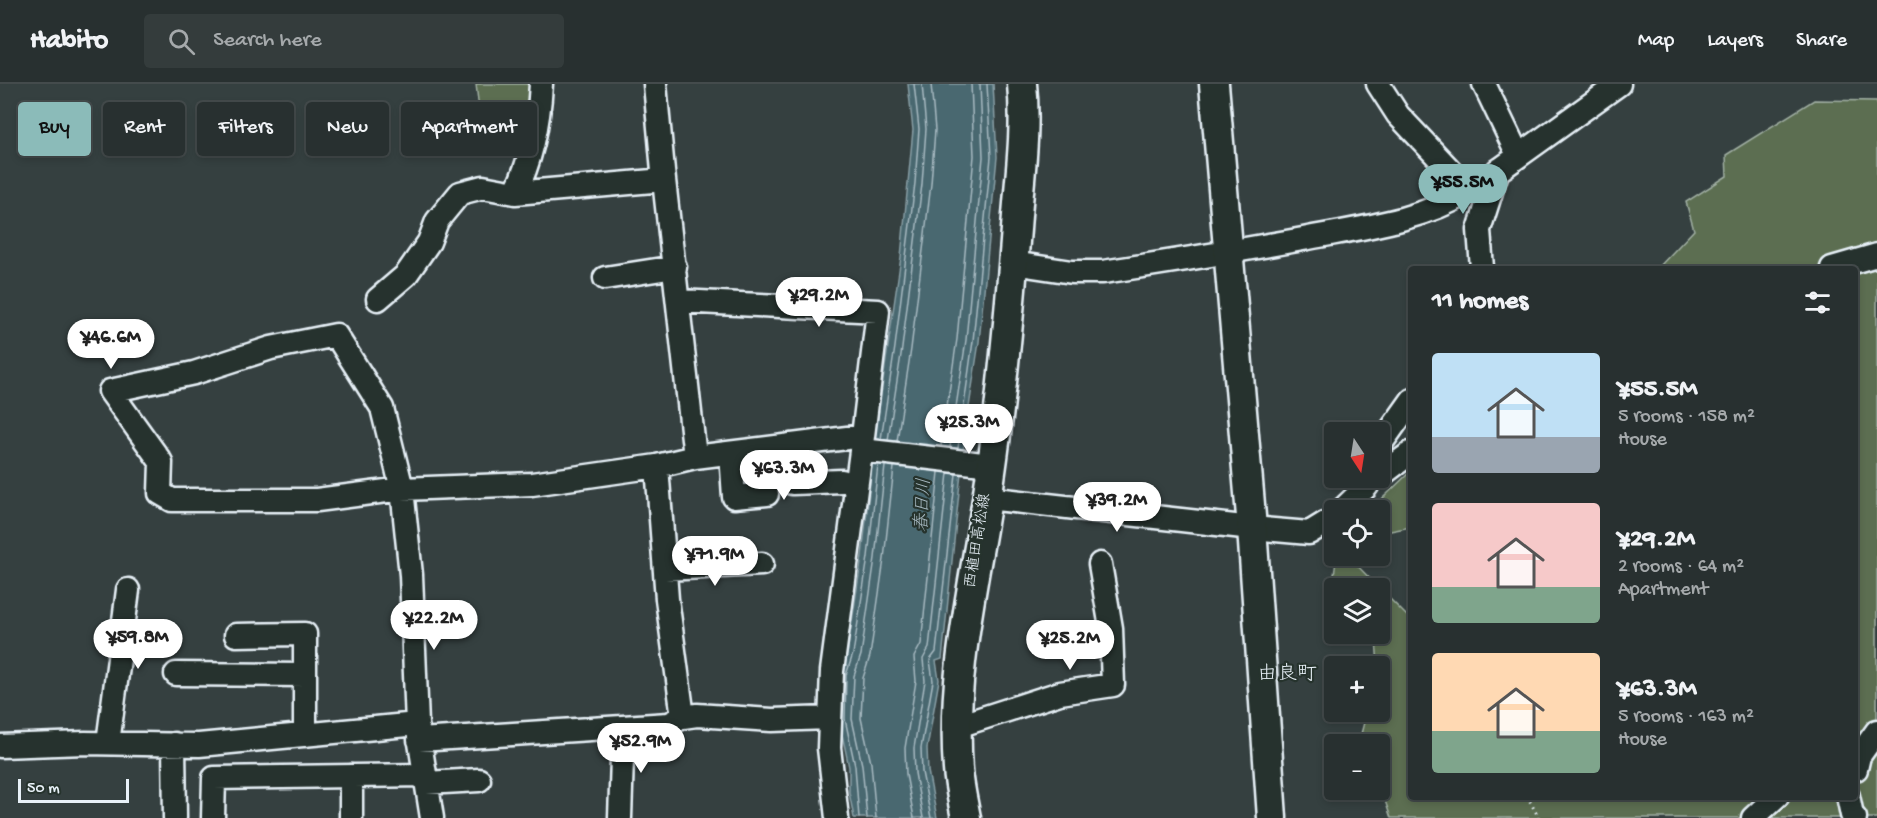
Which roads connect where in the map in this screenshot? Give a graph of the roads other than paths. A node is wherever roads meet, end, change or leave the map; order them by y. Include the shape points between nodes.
1 (541, 84) edge
2 (655, 84) edge
3 (1022, 84) edge
4 (1214, 84) edge
5 (1378, 84) edge
6 (1484, 84) edge
7 (1618, 84) edge
8 (1518, 155) junction
9 (1498, 170) junction
10 (664, 180) junction
11 (1470, 191) junction
12 (515, 193) junction
13 (1229, 252) junction
14 (1877, 255) edge
15 (1013, 263) junction
16 (1482, 266) edge
17 (1839, 266) edge
18 (675, 267) junction
19 (605, 278) dead end
20 (378, 299) dead end
21 (679, 301) junction
22 (1408, 406) edge
23 (1390, 431) edge
24 (863, 443) junction
25 (790, 446) junction
26 (731, 453) junction
27 (1408, 455) edge
28 (695, 457) junction
29 (991, 465) junction
30 (657, 466) junction
31 (1390, 468) edge
32 (842, 481) dead end
33 (1365, 488) edge
34 (402, 489) junction
35 (767, 494) dead end
36 (987, 498) junction
37 (1352, 500) edge
38 (1324, 524) edge
39 (1252, 528) junction
40 (762, 564) dead end
41 (1100, 564) dead end
42 (665, 569) junction
43 (128, 590) dead end
44 (236, 635) dead end
45 (176, 674) dead end
46 (305, 675) junction
47 (683, 717) junction
48 (829, 718) junction
49 (958, 726) junction
50 (623, 728) junction
51 (1877, 731) edge
52 (418, 732) junction
53 (305, 735) junction
54 (108, 743) junction
55 (174, 744) junction
56 (0, 746) edge
57 (1858, 760) edge
58 (351, 776) junction
59 (426, 779) junction
60 (479, 780) dead end
61 (1773, 800) edge
62 (1849, 800) edge
63 (175, 818) edge
64 (213, 818) edge
65 (351, 818) edge
66 (432, 818) edge
67 (620, 818) edge
68 (837, 818) edge
69 (966, 818) edge
70 (1272, 818) edge
71 (1753, 818) edge
72 (1855, 818) edge

1 - 12 street via 540,111 527,169
2 - 10 street
3 - 15 main road, 西植田高松線 via 1024,105
4 - 13 main road
5 - 11 street via 1398,115
6 - 8 street
7 - 8 street
8 - 9 street
9 - 11 street
9 - 16 street via 1479,230
10 - 12 street
10 - 18 street
11 - 13 street via 1419,214
12 - 20 street via 483,187 460,193 437,221 429,242 406,275
13 - 15 street via 1103,272 1072,272
13 - 39 main road
14 - 17 street
15 - 29 main road, 西植田高松線
18 - 19 street
18 - 21 street
21 - 24 street via 878,311
21 - 28 street
22 - 23 street
24 - 25 street
24 - 29 street
24 - 48 street
25 - 26 street
25 - 32 street via 792,483
26 - 28 street
26 - 35 street via 724,498
27 - 31 street
28 - 30 street
29 - 36 main road, 西植田高松線
30 - 34 street via 532,484
30 - 42 street
33 - 37 street
34 - 34 street via 382,408 336,335 271,348 194,373 110,391 161,462 160,493 172,500 317,500
34 - 52 street via 411,575
36 - 39 street
36 - 49 main road, 西植田高松線 via 967,617
38 - 39 street via 1309,533
39 - 70 main road
40 - 42 street
41 - 49 street via 1111,628 1113,685 1060,693
42 - 47 street
43 - 54 street
44 - 46 street via 305,634
45 - 46 street
46 - 53 street
47 - 48 street
47 - 50 street via 669,724
48 - 68 street
49 - 69 main road, 西植田高松線 via 958,770
50 - 52 street
50 - 67 street
51 - 57 street
52 - 53 street
52 - 59 street
53 - 55 street
54 - 55 street
54 - 56 street
55 - 63 street
58 - 59 street
58 - 64 street via 214,778
58 - 65 street
59 - 60 street
59 - 66 street
61 - 71 street
62 - 72 street

